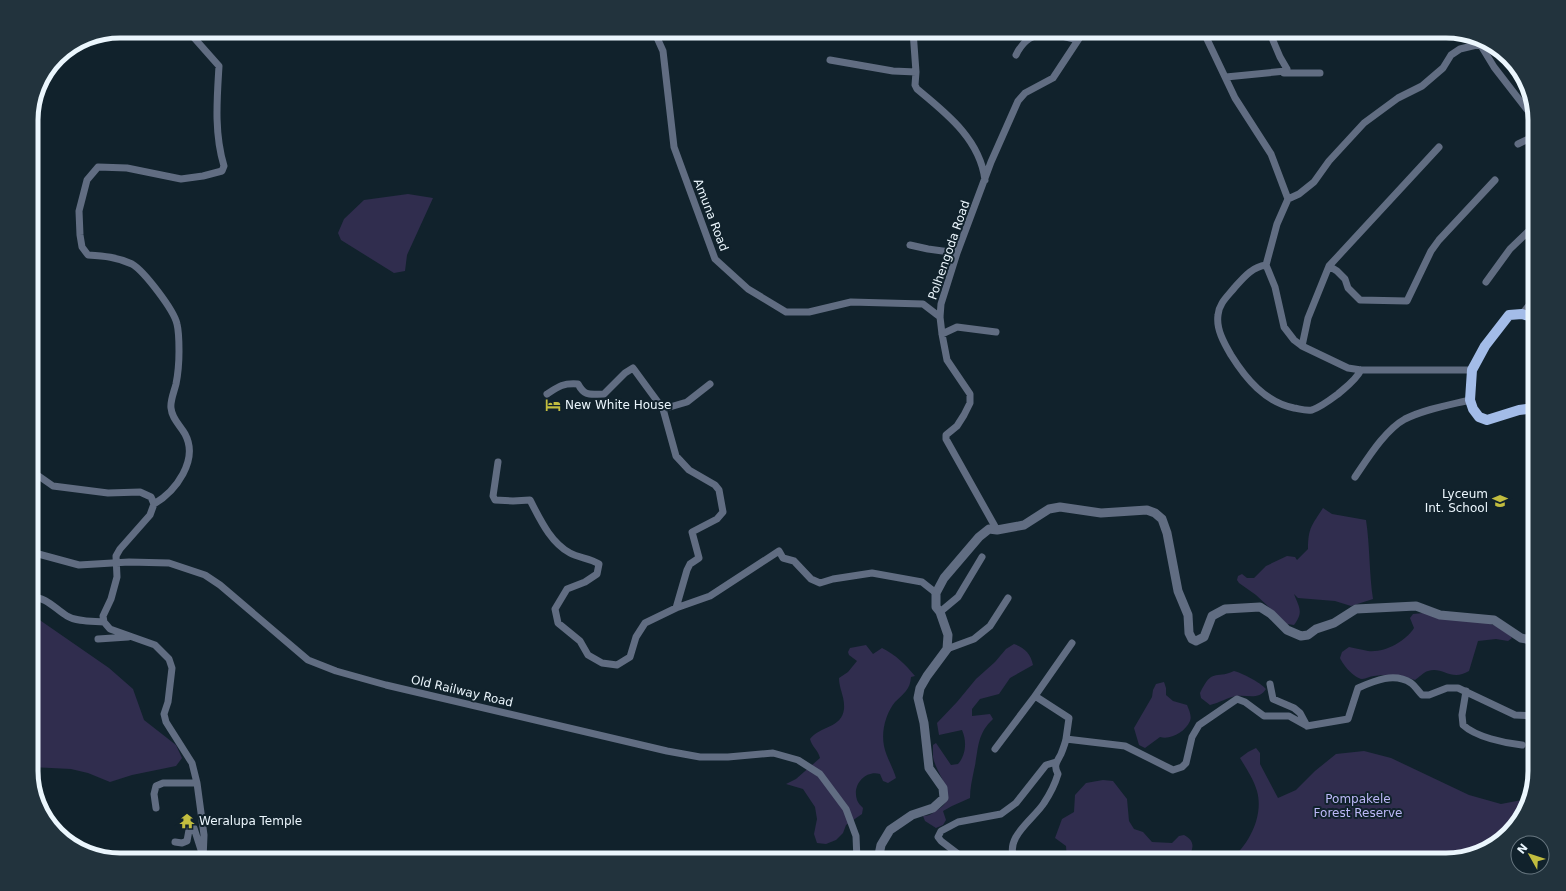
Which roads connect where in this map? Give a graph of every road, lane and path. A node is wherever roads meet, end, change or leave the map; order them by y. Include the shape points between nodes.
1 (194, 38) edge
2 (657, 38) edge
3 (914, 38) edge
4 (1031, 38) edge
5 (1070, 38) edge
6 (1206, 38) edge
7 (1272, 38) edge
8 (1078, 40) joint
9 (1479, 44) edge
10 (1481, 46) edge
11 (1016, 55) dead end
12 (830, 60) dead end
13 (916, 72) junction
14 (1284, 73) junction
15 (1320, 73) dead end
16 (1226, 77) junction
17 (1527, 110) edge
18 (1528, 139) edge
19 (1518, 144) dead end
20 (1439, 147) dead end
21 (1495, 180) dead end
22 (985, 182) junction
23 (1288, 200) junction
24 (1528, 234) edge
25 (910, 245) dead end
26 (957, 253) junction
27 (1266, 265) junction
28 (1329, 266) junction
29 (1486, 282) dead end
30 (1528, 307) edge
31 (1522, 314) junction
32 (1528, 316) edge
33 (940, 317) junction
34 (996, 332) dead end
35 (942, 334) junction
36 (1302, 346) junction
37 (1361, 370) junction
38 (1472, 370) junction
39 (710, 384) dead end
40 (547, 394) dead end
41 (1470, 400) junction
42 (663, 409) junction
43 (1528, 409) edge
44 (498, 462) dead end
45 (38, 475) edge
46 (1355, 477) dead end
47 (154, 504) junction
48 (998, 530) junction
49 (38, 554) edge
50 (982, 557) dead end
51 (117, 563) junction
52 (936, 593) junction
53 (38, 598) edge
54 (1008, 598) dead end
55 (676, 608) junction
56 (940, 612) junction
57 (104, 622) junction
58 (132, 636) junction
59 (98, 639) dead end
60 (1528, 639) edge
61 (1072, 643) dead end
62 (947, 649) junction
63 (1270, 684) dead end
64 (1466, 691) junction
65 (1035, 696) junction
66 (1528, 715) edge
67 (1307, 726) junction
68 (1066, 739) junction
69 (1522, 745) dead end
70 (995, 749) dead end
71 (1056, 762) junction
72 (196, 783) junction
73 (156, 808) dead end
74 (175, 842) dead end
75 (202, 853) edge
76 (203, 853) edge
77 (857, 853) edge
78 (879, 853) edge
79 (957, 853) edge
80 (1013, 853) edge

1 - 47 street via 219,66 216,112 224,166 222,170 181,179 127,168 98,167 87,180 79,211 82,247 88,255 109,256 137,268 168,306 177,323 179,351 170,407 190,446 187,468 166,498
2 - 33 street, Amuna Road via 663,51 674,147 715,259 748,289 786,312 809,312 851,302 923,304
3 - 13 street
4 - 11 street via 1020,46
5 - 8 street
6 - 16 street
7 - 14 street via 1287,69
8 - 22 street, Polhengoda Road via 1053,78 1025,93 1018,101
9 - 23 street via 1460,48 1451,55 1443,68 1422,86 1398,98 1364,123 1329,161 1314,182
10 - 17 street
12 - 13 street via 893,71
13 - 22 street via 917,89 947,113 974,147 983,167
14 - 15 street
14 - 16 street
16 - 23 street via 1235,98 1271,154
18 - 19 street
20 - 28 street
21 - 28 street via 1431,251 1407,302 1360,300 1348,288 1345,279
22 - 26 street, Polhengoda Road
23 - 27 street via 1277,224
24 - 29 street via 1510,249
25 - 26 street
26 - 33 street, Polhengoda Road via 940,304
27 - 36 street via 1275,287 1284,327
27 - 37 street via 1258,266 1246,275 1221,304 1218,315 1218,326 1227,348 1254,386 1286,406 1313,409 1350,384
28 - 36 street via 1308,318
30 - 31 street
31 - 32 main road
31 - 38 main road via 1508,316 1485,346
33 - 35 street, Polhengoda Road
34 - 35 street via 957,327
35 - 48 street, Polhengoda Road via 947,360 970,394 970,403 964,415 957,426 946,435 946,439
36 - 37 street via 1348,368
37 - 38 street
38 - 41 main road
39 - 42 street via 687,402
40 - 42 street via 569,383 578,384 586,394 604,394 633,368
41 - 43 main road via 1479,417 1487,420
41 - 46 street via 1405,420 1389,432
42 - 55 street via 676,456 689,470 715,485 719,490 723,512 717,519 692,532 699,558 690,564 687,570
44 - 55 street via 493,496 495,500 530,500 557,544 571,553 600,564 597,574 567,589 556,609 558,623 580,641 588,655 602,663 617,665 630,656 636,637 645,624
45 - 47 street via 53,486 108,493 140,492 151,497
47 - 51 street via 150,516 120,548 116,556
48 - 52 street via 989,529 979,537 944,578
48 - 60 street via 1024,525 1049,509 1060,507 1101,513 1147,510 1155,513 1162,519 1167,532 1178,590 1188,615 1189,633 1196,641 1204,637 1212,616 1225,609 1260,607 1271,614 1286,630 1301,636 1334,623 1356,609 1416,606 1440,614 1494,620 1521,638
49 - 51 street, Old Railway Road via 79,565
50 - 56 street via 958,597
51 - 57 street via 117,578 103,616
51 - 77 street, Old Railway Road via 169,563 205,575 308,660 336,671 667,751 700,757 773,753 798,760 820,774 846,809 856,836
52 - 55 street via 922,582 872,573 820,583 811,579 794,561 783,558 779,552 710,596
52 - 56 street via 936,607
53 - 57 street via 75,620
54 - 62 street via 990,626 974,639
56 - 62 street via 948,635
57 - 58 street via 110,630
58 - 59 street
58 - 72 street via 155,645 169,659 172,668 164,714 166,722 192,763
61 - 65 street
62 - 78 street via 927,676 918,698 924,723 929,768 943,788 944,798 934,808 912,816 890,830
63 - 67 street via 1273,699 1294,708
64 - 66 street via 1515,714
64 - 67 street via 1448,688 1422,695 1411,683 1400,678 1381,679 1358,688 1348,719
64 - 69 street via 1463,725 1470,731
65 - 68 street via 1069,718
65 - 70 street
67 - 68 street via 1289,716 1264,716 1237,699 1199,725 1192,737 1186,763 1173,770 1125,746
68 - 71 street
71 - 79 street via 1046,765 1016,803 1001,814 958,822 941,831 938,837
71 - 80 street via 1055,769 1058,774 1055,782 1044,804 1016,836 1012,846
72 - 73 street via 163,783 156,786
72 - 76 street via 204,835
74 - 75 street via 187,841 192,827

